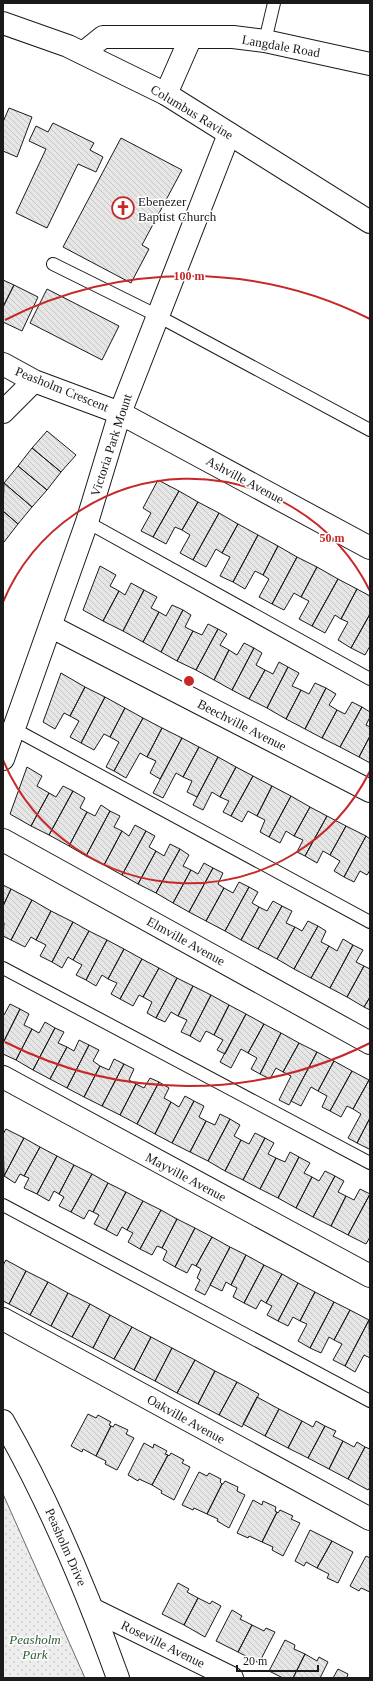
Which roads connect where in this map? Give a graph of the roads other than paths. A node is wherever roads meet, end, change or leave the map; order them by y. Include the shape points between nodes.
1 (274, 3) edge
2 (3, 23) edge
3 (191, 37) junction
4 (265, 41) junction
5 (83, 53) junction
6 (370, 64) edge
7 (166, 94) junction
8 (229, 134) junction
9 (370, 222) edge
10 (53, 264) dead end
11 (158, 316) junction
12 (3, 364) edge
13 (34, 381) junction
14 (3, 412) edge
15 (120, 413) junction
16 (370, 430) edge
17 (86, 522) junction
18 (370, 548) edge
19 (50, 626) junction
20 (370, 679) edge
21 (14, 729) junction
22 (3, 759) edge
23 (370, 790) edge
24 (3, 840) edge
25 (370, 922) edge
26 (3, 968) edge
27 (370, 1043) edge
28 (3, 1077) edge
29 (370, 1163) edge
30 (3, 1205) edge
31 (370, 1276) edge
32 (3, 1319) edge
33 (370, 1401) edge
34 (3, 1421) edge
35 (370, 1519) edge
36 (94, 1610) junction
37 (118, 1678) edge
38 (232, 1678) edge

1 - 4 lane
2 - 5 street, Columbus Ravine
3 - 4 street, Langdale Road via 233,37
3 - 5 street, Langdale Road via 103,37
3 - 7 street
4 - 6 street, Langdale Road
5 - 7 street, Columbus Ravine
7 - 8 street, Columbus Ravine
8 - 9 street, Columbus Ravine
8 - 11 street, Victoria Park Mount
10 - 11 lane
11 - 15 street, Victoria Park Mount
11 - 16 lane
12 - 13 street, Peasholm Crescent
13 - 14 street
13 - 15 street, Peasholm Crescent
15 - 17 street, Victoria Park Mount
15 - 18 street, Ashville Avenue
17 - 19 street, Victoria Park Mount
17 - 20 lane
19 - 21 street, Victoria Park Mount
19 - 23 street, Beechville Avenue
21 - 22 street, Victoria Park Mount
21 - 25 lane
24 - 27 street, Elmville Avenue
26 - 29 lane
28 - 31 street, Mayville Avenue
30 - 33 lane
32 - 35 street, Oakville Avenue
34 - 36 street, Peasholm Drive via 44,1497
36 - 37 street, Peasholm Drive
36 - 38 street, Roseville Avenue

